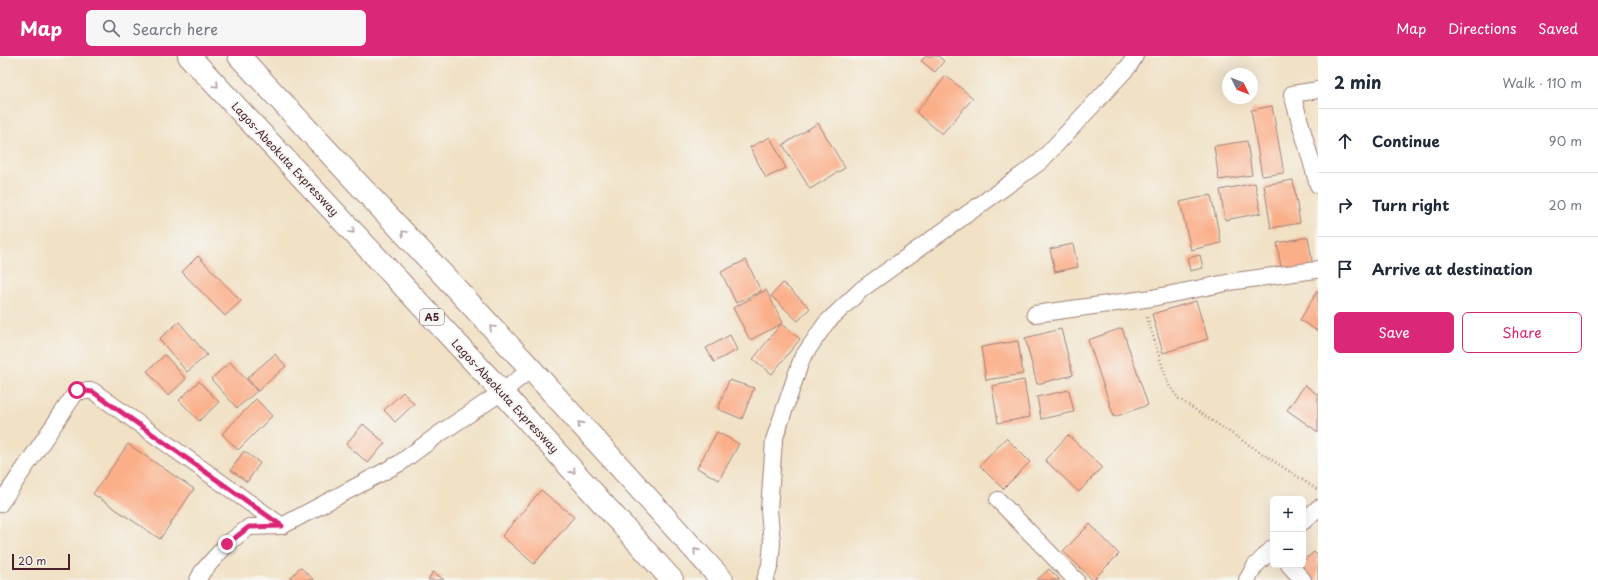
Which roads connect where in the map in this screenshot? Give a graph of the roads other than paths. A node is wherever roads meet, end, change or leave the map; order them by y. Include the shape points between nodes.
1 (189, 56) edge
2 (239, 56) edge
3 (1135, 56) edge
4 (1318, 90) edge
5 (1318, 185) edge
6 (1318, 269) edge
7 (1035, 314) dead end
8 (531, 369) junction
9 (502, 392) junction
10 (998, 500) dead end
11 (0, 504) edge
12 (1318, 508) edge
13 (1306, 519) edge
14 (282, 526) junction
15 (1270, 551) edge
16 (1292, 568) edge
17 (198, 580) edge
18 (672, 580) edge
19 (722, 580) edge
20 (765, 580) edge
21 (1076, 580) edge
22 (1247, 580) edge
23 (1304, 580) edge

1 -> 9 highway, Lagos-Abeokuta Expressway / A5
8 -> 2 highway
3 - 20 street via 1129,66 1040,162 862,289 822,329 802,358 774,440 769,510 772,543 770,565
4 - 5 street via 1292,94
6 - 7 street via 1236,280 1142,300
8 - 9 street
19 -> 8 highway
9 - 14 street via 439,434 400,464
9 -> 18 highway, Lagos-Abeokuta Expressway / A5
10 - 21 street
11 - 14 street via 77,390 93,392
12 - 13 street
14 - 17 street via 249,527 227,544
15 - 22 street via 1255,566
16 - 23 street

